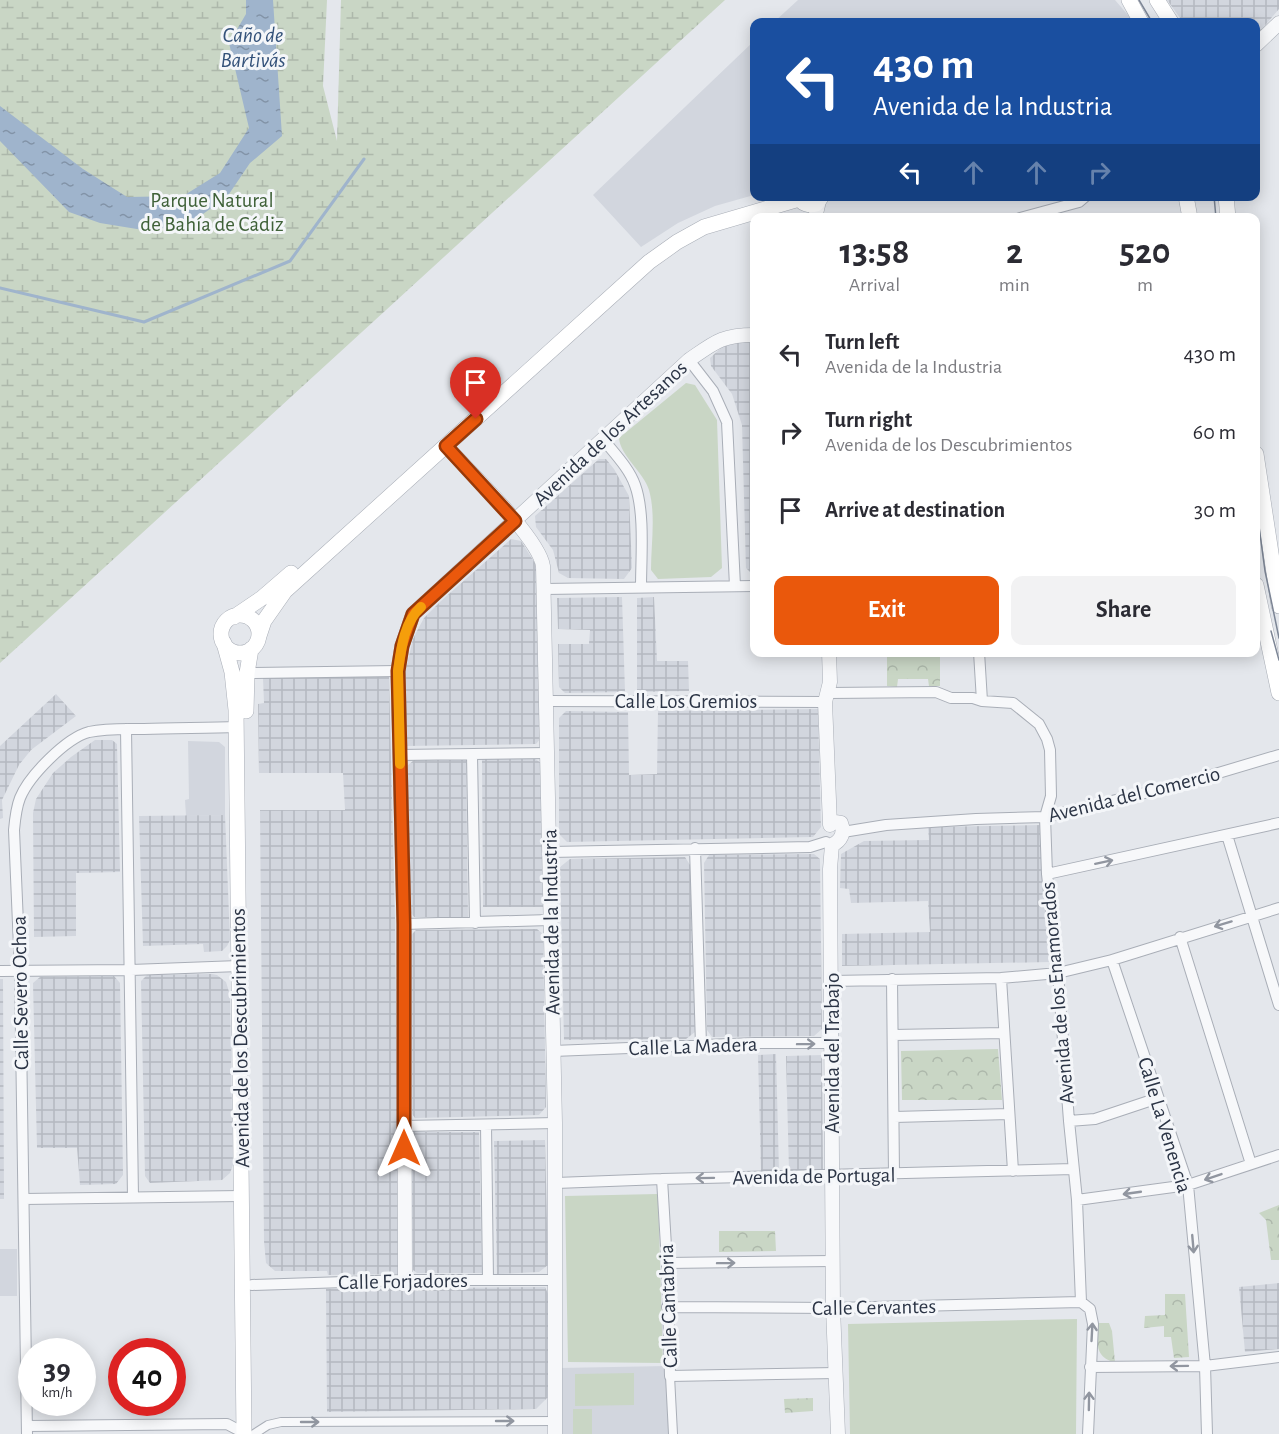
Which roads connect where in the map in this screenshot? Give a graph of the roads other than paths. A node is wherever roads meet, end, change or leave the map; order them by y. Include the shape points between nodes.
1 (1129, 0) edge
2 (1157, 0) edge
3 (1139, 18) edge
4 (1168, 18) edge
5 (1279, 23) edge
6 (1260, 41) edge
7 (753, 201) edge
8 (1080, 201) edge
9 (810, 205) edge
10 (771, 213) edge
11 (1038, 213) edge
12 (750, 217) edge
13 (750, 335) edge
14 (689, 360) junction
15 (603, 440) junction
16 (446, 446) junction
17 (1260, 474) edge
18 (515, 521) junction
19 (1273, 541) edge
20 (735, 586) junction
21 (750, 586) edge
22 (641, 587) junction
23 (544, 589) junction
24 (1260, 604) edge
25 (1279, 606) edge
26 (234, 617) junction
27 (224, 643) junction
28 (255, 643) junction
29 (829, 657) edge
30 (979, 657) edge
31 (398, 671) junction
32 (247, 673) junction
33 (1279, 693) edge
34 (827, 697) junction
35 (547, 701) junction
36 (982, 701) junction
37 (237, 727) junction
38 (126, 729) junction
39 (548, 753) junction
40 (400, 754) junction
41 (472, 754) junction
42 (1279, 755) edge
43 (1046, 817) junction
44 (834, 823) junction
45 (1279, 823) edge
46 (1227, 835) junction
47 (829, 843) junction
48 (695, 849) junction
49 (550, 852) junction
50 (1047, 874) junction
51 (1279, 908) edge
52 (1251, 916) junction
53 (550, 920) junction
54 (475, 923) junction
55 (404, 924) junction
56 (1180, 937) junction
57 (1112, 960) junction
58 (239, 966) junction
59 (131, 970) junction
60 (0, 971) edge
61 (20, 971) junction
62 (1058, 973) junction
63 (1001, 978) junction
64 (892, 979) junction
65 (832, 981) junction
66 (1279, 1005) edge
67 (1004, 1033) junction
68 (892, 1035) junction
69 (832, 1043) junction
70 (701, 1045) junction
71 (553, 1051) junction
72 (1158, 1098) junction
73 (1009, 1114) junction
74 (894, 1117) junction
75 (1068, 1121) junction
76 (555, 1123) junction
77 (486, 1125) junction
78 (404, 1126) junction
79 (1279, 1155) edge
80 (1251, 1164) junction
81 (1073, 1169) junction
82 (1013, 1171) junction
83 (894, 1174) junction
84 (833, 1176) junction
85 (662, 1179) junction
86 (556, 1184) junction
87 (1188, 1185) junction
88 (241, 1196) junction
89 (133, 1197) junction
90 (24, 1199) junction
91 (1077, 1200) junction
92 (833, 1261) junction
93 (668, 1263) junction
94 (405, 1280) junction
95 (489, 1280) junction
96 (555, 1280) junction
97 (252, 1285) junction
98 (1081, 1302) junction
99 (667, 1307) junction
100 (833, 1308) junction
101 (1279, 1357) edge
102 (1205, 1366) junction
103 (1090, 1367) junction
104 (836, 1373) junction
105 (670, 1376) junction
106 (555, 1427) edge
107 (27, 1430) edge
108 (248, 1434) edge
109 (673, 1434) edge
110 (838, 1434) edge
111 (1088, 1434) edge
112 (1207, 1434) edge

1 - 3 main road
2 - 4 main road
5 - 6 street
7 - 26 main road via 707,215 649,250 262,598
8 - 11 street
9 - 10 main road, Avenida de los Descubrimientos
12 - 16 main road, Avenida de los Descubrimientos via 704,227 664,250
13 - 14 street, Avenida de los Artesanos via 725,337
14 - 15 street, Avenida de los Artesanos
14 - 20 street via 712,391 727,422
15 - 18 street, Avenida de los Artesanos
15 - 22 street via 626,469 637,491
16 - 18 street, Avenida de la Industria
16 - 28 main road, Avenida de los Descubrimientos via 285,591 264,621
17 - 19 main road
18 - 23 street, Avenida de la Industria via 542,558
18 - 31 street, Avenida de los Artesanos via 413,614
19 - 25 main road
20 - 21 street
20 - 22 street
22 - 23 street
23 - 35 street, Avenida de la Industria
24 - 33 main road
26 - 27 main road via 223,628
26 - 28 main road via 249,618 257,626
27 - 28 main road via 236,652 247,652
27 - 37 main road, Avenida de los Descubrimientos via 234,685
28 - 32 main road, Avenida de los Descubrimientos
29 - 34 street
30 - 36 street
31 - 32 street
31 - 40 street, Avenida de los Artesanos
32 - 97 main road, Avenida de los Descubrimientos
34 - 35 street, Calle Los Gremios
34 - 36 street, Calle Los Gremios via 936,692 951,698
34 - 44 street
35 - 39 street, Avenida de la Industria
36 - 43 street, Avenida de los Enamorados via 1013,703 1039,724 1050,750 1051,796
37 - 38 street, Calle Severo Ochoa
37 - 58 main road, Avenida de los Descubrimientos
38 - 59 street
38 - 61 street, Calle Severo Ochoa via 98,730 75,739 43,766 21,797 14,830
39 - 41 street
39 - 49 street, Avenida de la Industria
40 - 41 street
40 - 55 street, Avenida de los Artesanos
41 - 54 street
42 - 43 street, Avenida del Comercio via 1178,786
43 - 44 street, Avenida del Comercio
43 - 50 street, Avenida de los Enamorados
44 - 47 street via 840,839
45 - 46 street
50 -> 46 street
46 - 52 street
47 - 48 street via 810,847
47 - 65 street, Avenida del Trabajo
48 - 49 street
48 - 70 street
49 - 53 street, Avenida de la Industria
50 - 62 street, Avenida de los Enamorados
51 - 52 street
52 -> 56 street
52 - 66 street
53 - 54 street
53 - 71 street, Avenida de la Industria
54 - 55 street
55 - 78 street, Avenida de los Artesanos
56 - 57 street
56 - 80 street
57 - 62 street
57 - 72 street, Calle La Venencia
58 - 59 street
58 - 88 main road, Avenida de los Descubrimientos
59 - 61 street
59 - 89 street
60 - 61 street
61 - 90 street, Calle Severo Ochoa
62 - 63 street
62 - 75 street, Avenida de los Enamorados
63 - 64 street
63 - 67 street
64 - 65 street
64 - 68 street
65 - 69 street, Avenida del Trabajo
67 - 68 street
67 - 73 street
68 - 74 street
70 -> 69 street, Calle La Madera
69 - 84 street, Avenida del Trabajo
70 - 71 street, Calle La Madera
71 - 76 street, Avenida de la Industria
72 - 75 street via 1095,1119
72 - 87 street, Calle La Venencia
73 - 74 street
73 - 82 street
74 - 83 street
75 - 81 street, Avenida de los Enamorados
76 - 77 street
76 - 86 street, Avenida de la Industria
77 - 78 street
77 - 95 street
78 - 94 street, Avenida de los Artesanos
79 - 80 street
80 -> 87 street
81 - 82 street, Avenida de Portugal
81 - 91 street, Avenida de los Enamorados
82 - 83 street, Avenida de Portugal
83 - 84 street, Avenida de Portugal
84 -> 85 street, Avenida de Portugal
84 - 92 street, Avenida del Trabajo
85 - 86 street, Avenida de Portugal
85 - 93 street, Calle Cantabria
86 - 96 street, Avenida de la Industria
87 -> 91 street
87 -> 102 street, Calle La Venencia
88 - 89 street
88 - 108 main road, Avenida de los Descubrimientos
89 - 90 street
90 - 107 street, Calle Severo Ochoa
91 - 98 street, Avenida de los Enamorados
93 -> 92 street
92 - 100 street, Avenida del Trabajo
93 - 99 street, Calle Cantabria
94 - 95 street, Calle Forjadores
94 - 97 street, Calle Forjadores
95 - 96 street, Calle Forjadores
96 - 106 street, Avenida de la Industria
97 - 108 main road, Avenida de los Descubrimientos
98 - 100 street, Calle Cervantes
103 -> 98 street via 1093,1324 1090,1309
99 - 100 street, Calle Cervantes
99 - 105 street, Calle Cantabria
100 - 104 street, Avenida del Trabajo
101 - 102 street
102 -> 103 street
102 - 112 street, Calle La Venencia
111 -> 103 street
104 - 105 street
104 - 110 street, Avenida del Trabajo
105 - 109 street, Calle Cantabria
108 -> 106 street via 281,1422
107 - 108 street via 226,1424

